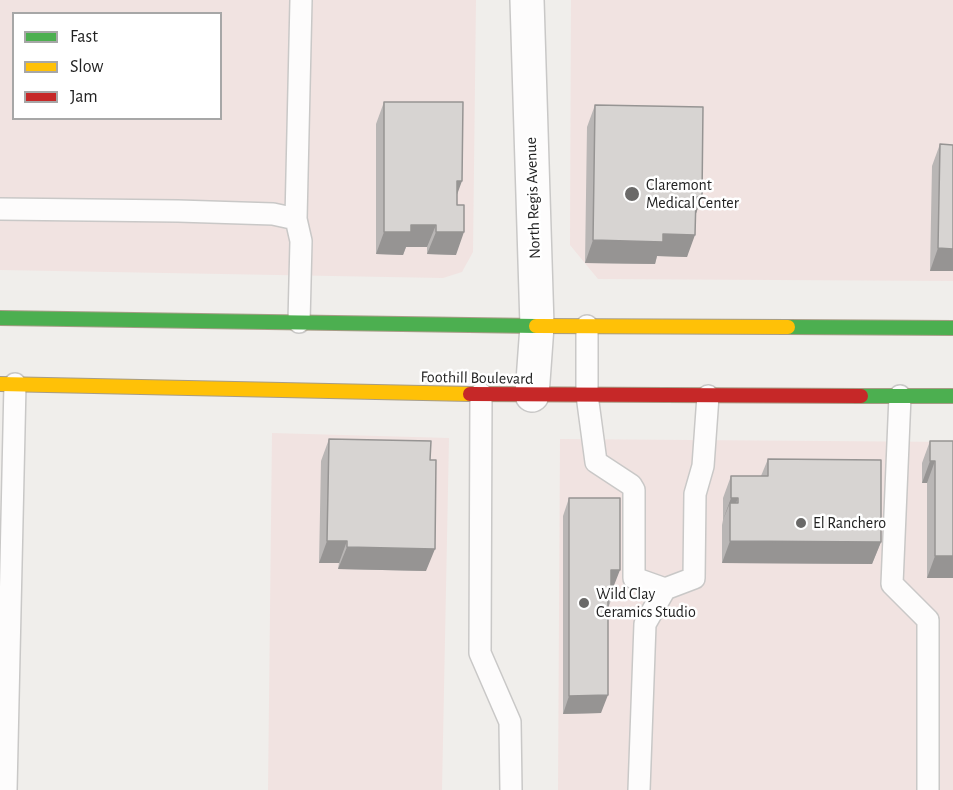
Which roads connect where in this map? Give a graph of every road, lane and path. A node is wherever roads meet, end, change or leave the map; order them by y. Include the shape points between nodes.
1 (301, 0) edge
2 (527, 0) edge
3 (0, 209) edge
4 (296, 219) junction
5 (0, 318) edge
6 (299, 322) junction
7 (537, 326) junction
8 (587, 326) junction
9 (953, 328) edge
10 (8, 384) edge
11 (481, 394) junction
12 (532, 395) junction
13 (587, 395) junction
14 (708, 396) junction
15 (900, 396) junction
16 (953, 396) edge
17 (665, 589) junction
18 (6, 790) edge
19 (511, 790) edge
20 (639, 790) edge
21 (928, 790) edge

1 - 4 lane
2 - 7 street, North Regis Avenue
3 - 4 lane via 273,214
4 - 6 lane via 301,241
5 - 6 main road
6 - 7 main road
7 - 8 main road
7 - 12 street, North Regis Avenue
8 - 9 main road
8 - 13 lane
10 - 11 main road, Foothill Boulevard
10 - 18 lane
11 - 12 main road, Foothill Boulevard
11 - 19 lane via 480,653 510,722
12 - 13 main road, Foothill Boulevard
13 - 14 main road, Foothill Boulevard
13 - 17 lane via 596,462 634,490 634,578
14 - 15 main road, Foothill Boulevard
14 - 17 lane via 703,466 695,494 694,578
15 - 16 main road, Foothill Boulevard
15 - 21 lane via 892,584 928,620
17 - 20 lane via 645,624

